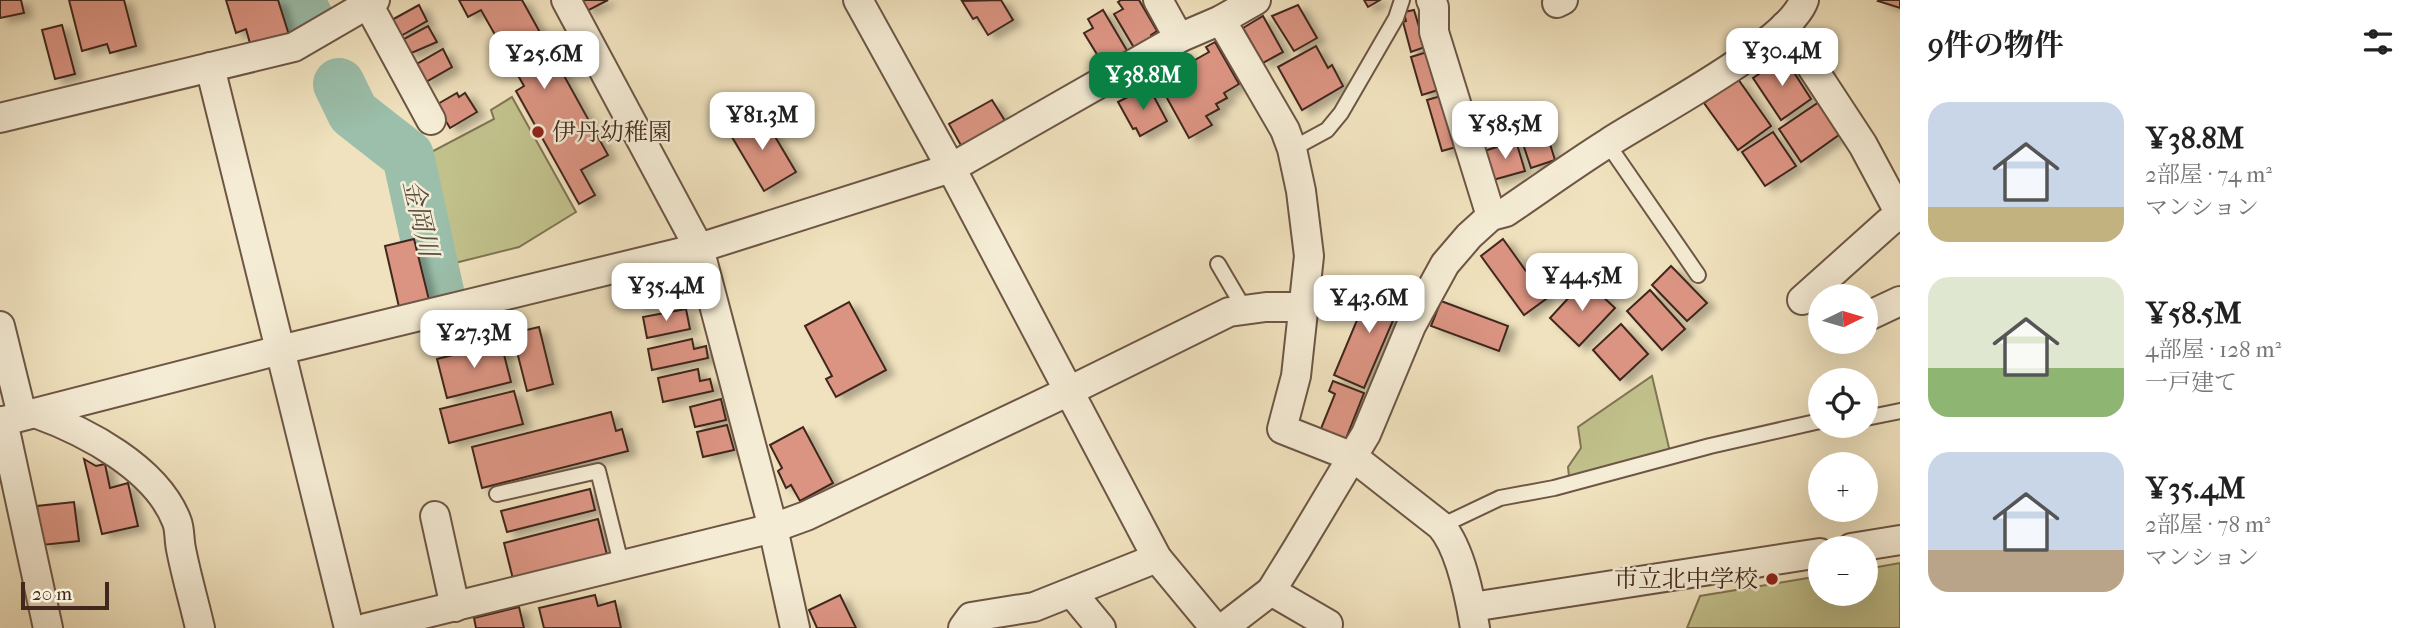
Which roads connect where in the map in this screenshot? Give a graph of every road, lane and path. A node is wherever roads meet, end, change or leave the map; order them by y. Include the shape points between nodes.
1 (566, 0) edge
2 (858, 0) edge
3 (1158, 0) edge
4 (1256, 0) edge
5 (1402, 0) edge
6 (1431, 0) edge
7 (1804, 0) edge
8 (372, 2) edge
9 (1221, 20) junction
10 (1785, 26) junction
11 (1179, 38) junction
12 (210, 67) junction
13 (0, 118) edge
14 (431, 120) dead end
15 (1607, 143) junction
16 (1292, 149) junction
17 (951, 168) junction
18 (1900, 215) edge
19 (1491, 216) junction
20 (699, 248) junction
21 (1218, 264) dead end
22 (1698, 275) dead end
23 (1802, 300) dead end
24 (1900, 301) edge
25 (1302, 306) junction
26 (1245, 310) junction
27 (1878, 311) edge
28 (0, 326) edge
29 (279, 350) junction
30 (1069, 391) junction
31 (1900, 411) edge
32 (1878, 416) edge
33 (15, 418) edge
34 (1808, 424) edge
35 (1353, 457) junction
36 (496, 494) dead end
37 (435, 516) dead end
38 (1441, 526) junction
39 (773, 528) junction
40 (1900, 540) edge
41 (1878, 544) edge
42 (1808, 555) edge
43 (1157, 558) junction
44 (622, 567) junction
45 (1271, 591) junction
46 (1072, 593) junction
47 (455, 607) junction
48 (1473, 617) edge
49 (1328, 624) dead end
50 (48, 628) edge
51 (200, 628) edge
52 (349, 628) edge
53 (366, 628) edge
54 (795, 628) edge
55 (963, 628) edge
56 (1101, 628) edge
57 (1215, 628) edge
58 (1223, 628) edge

1 - 20 street
2 - 17 street
3 - 11 street
4 - 9 street
5 - 16 lane via 1340,113 1326,130
6 - 19 street via 1434,32
7 - 10 street
8 - 12 street via 294,47
8 - 14 street
9 - 11 street
9 - 16 street
10 - 15 street via 1711,80
10 - 18 street via 1863,145
11 - 17 street
12 - 13 street
12 - 29 street
15 - 19 street via 1506,212
15 - 22 lane
16 - 25 street via 1308,256
17 - 20 street
17 - 30 street
18 - 23 street
19 - 35 street via 1445,264 1426,295
20 - 29 street
20 - 39 street
21 - 26 lane
24 - 27 street
25 - 26 street
25 - 35 street via 1296,376 1282,429
26 - 30 street via 1229,312
28 - 33 street
29 - 33 street
29 - 52 street
30 - 39 street
30 - 43 street
31 - 32 lane
33 - 50 street
33 - 51 street via 61,422 148,478 177,523
34 - 38 lane via 1500,498
35 - 38 street
35 - 45 street
36 - 44 lane via 598,471
37 - 47 street
38 - 48 street via 1452,538
39 - 44 street
39 - 54 street
40 - 41 street
42 - 48 street
43 - 46 street
43 - 57 street
44 - 47 street
45 - 49 street
45 - 58 street
46 - 55 street via 1034,607 971,617
46 - 56 street
47 - 53 street

